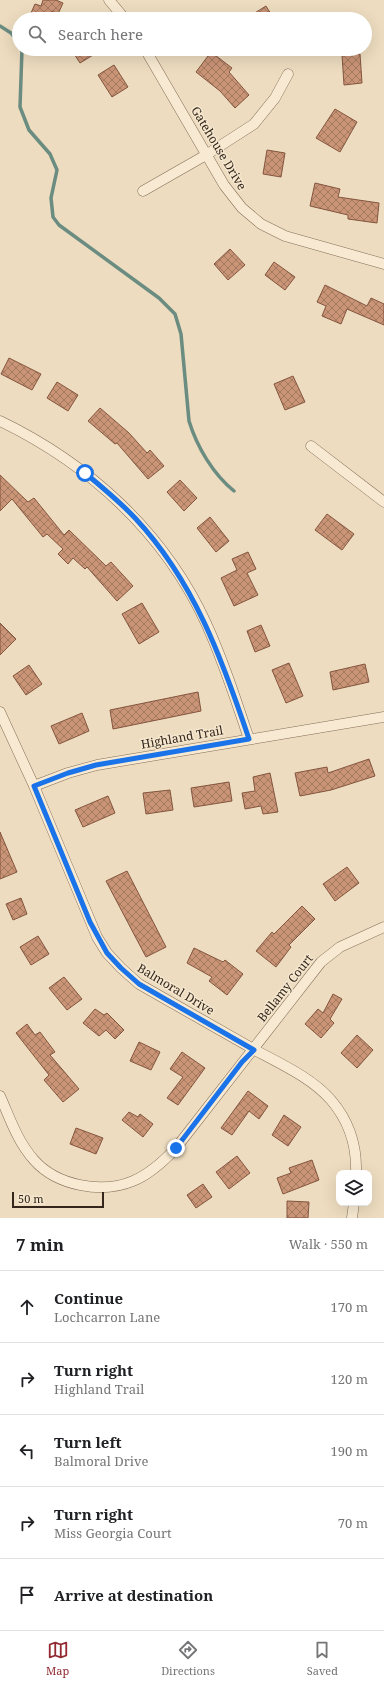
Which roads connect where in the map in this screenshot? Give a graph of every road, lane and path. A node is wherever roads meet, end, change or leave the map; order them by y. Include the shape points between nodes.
1 (109, 0) edge
2 (119, 12) edge
3 (149, 56) edge
4 (288, 74) dead end
5 (206, 155) junction
6 (143, 191) dead end
7 (384, 264) edge
8 (0, 421) edge
9 (311, 446) dead end
10 (384, 502) edge
11 (0, 712) edge
12 (384, 717) edge
13 (249, 739) junction
14 (34, 786) junction
15 (384, 927) edge
16 (254, 1050) junction
17 (0, 1096) edge
18 (356, 1170) edge
19 (354, 1206) edge
20 (352, 1218) edge

1 - 2 street
3 - 5 street, Gatehouse Drive
4 - 5 street via 275,98 254,124
5 - 6 street
5 - 7 street, Gatehouse Drive via 229,193 261,224 293,239
8 - 13 street via 50,448 85,473 135,517 149,534 174,567 206,622
9 - 10 street
11 - 14 street, Balmoral Drive
12 - 13 street, Highland Trail
13 - 14 street, Highland Trail via 96,765
14 - 16 street, Balmoral Drive via 90,922 107,953 139,984
15 - 16 street, Bellamy Court via 340,947 321,962
16 - 17 street, Bellamy Court via 159,1166 122,1185 106,1187 78,1184 65,1181 43,1169 17,1136
16 - 18 street, Balmoral Drive via 313,1084 331,1100 347,1124 352,1137
19 - 20 street

